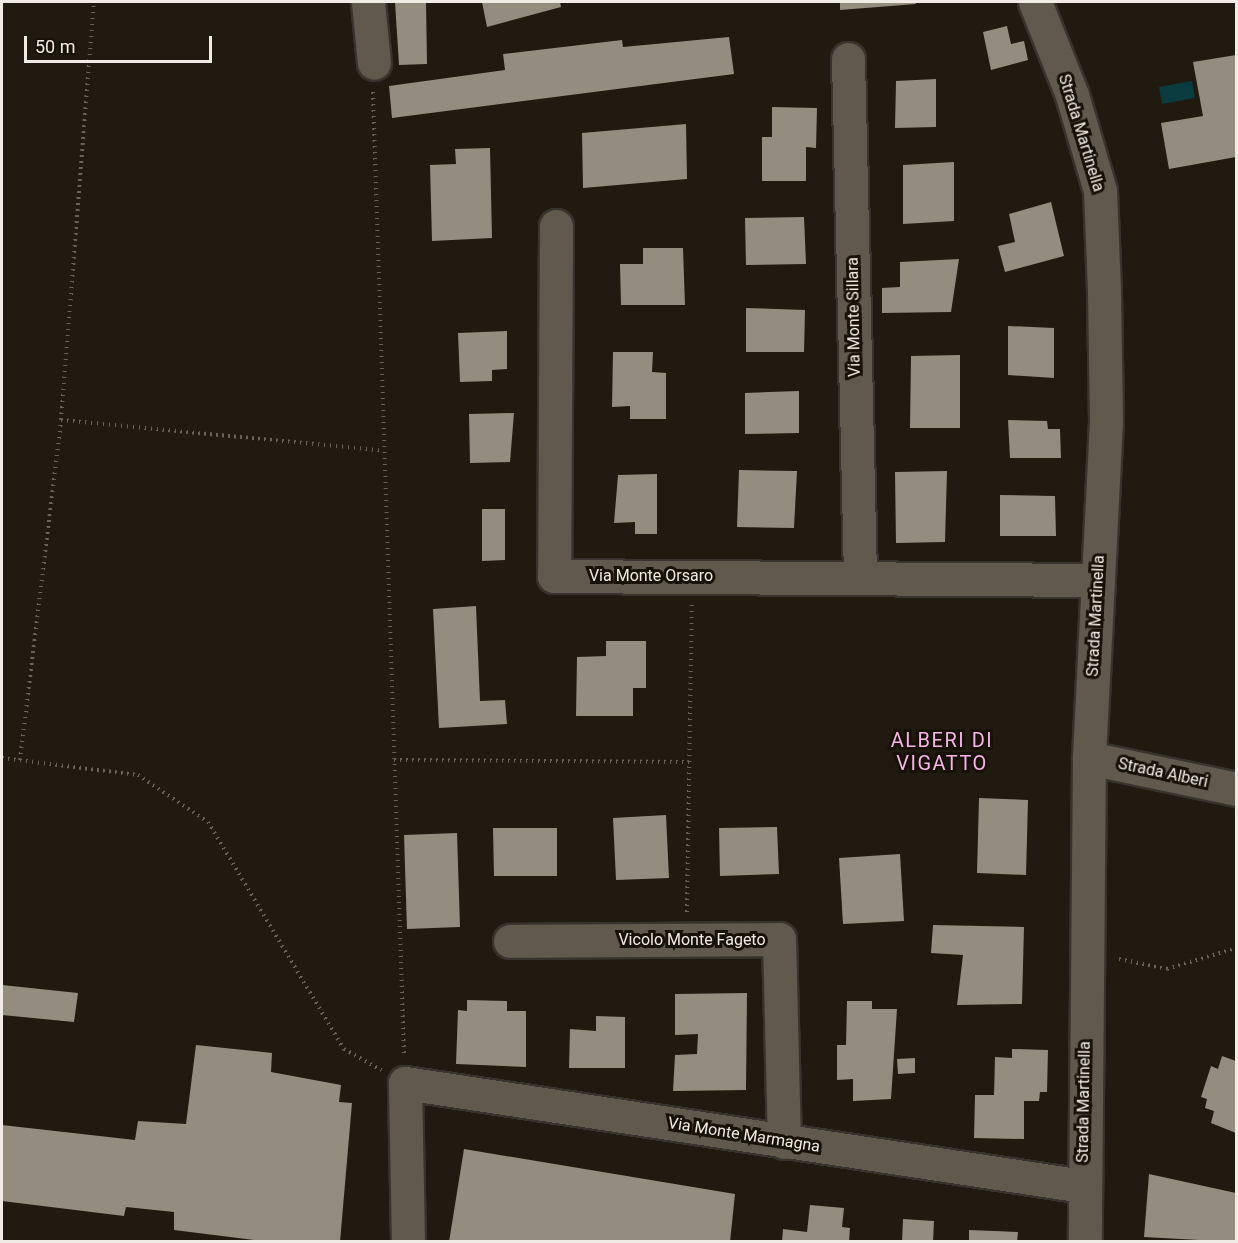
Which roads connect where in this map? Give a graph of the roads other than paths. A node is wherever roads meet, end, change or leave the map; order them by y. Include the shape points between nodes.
1 (368, 2) edge
2 (1035, 2) edge
3 (848, 58) dead end
4 (374, 63) road end
5 (556, 226) dead end
6 (860, 575) junction
7 (1098, 580) junction
8 (1089, 758) junction
9 (1236, 789) edge
10 (510, 941) dead end
11 (784, 1142) junction
12 (1083, 1186) junction
13 (408, 1242) edge
14 (1085, 1242) edge

1 - 4 street
2 - 7 street, Strada Martinella via 1072,95 1100,190 1106,421
3 - 6 street, Via Monte Sillara
5 - 6 street, Via Monte Orsaro via 554,576
6 - 7 street, Via Monte Orsaro
7 - 8 street, Strada Martinella
8 - 9 street, Strada Alberi
8 - 12 street, Strada Martinella
10 - 11 street, Vicolo Monte Fageto via 779,939
11 - 12 street, Via Monte Marmagna
11 - 13 street, Via Monte Marmagna via 405,1083
12 - 14 street, Strada Martinella

